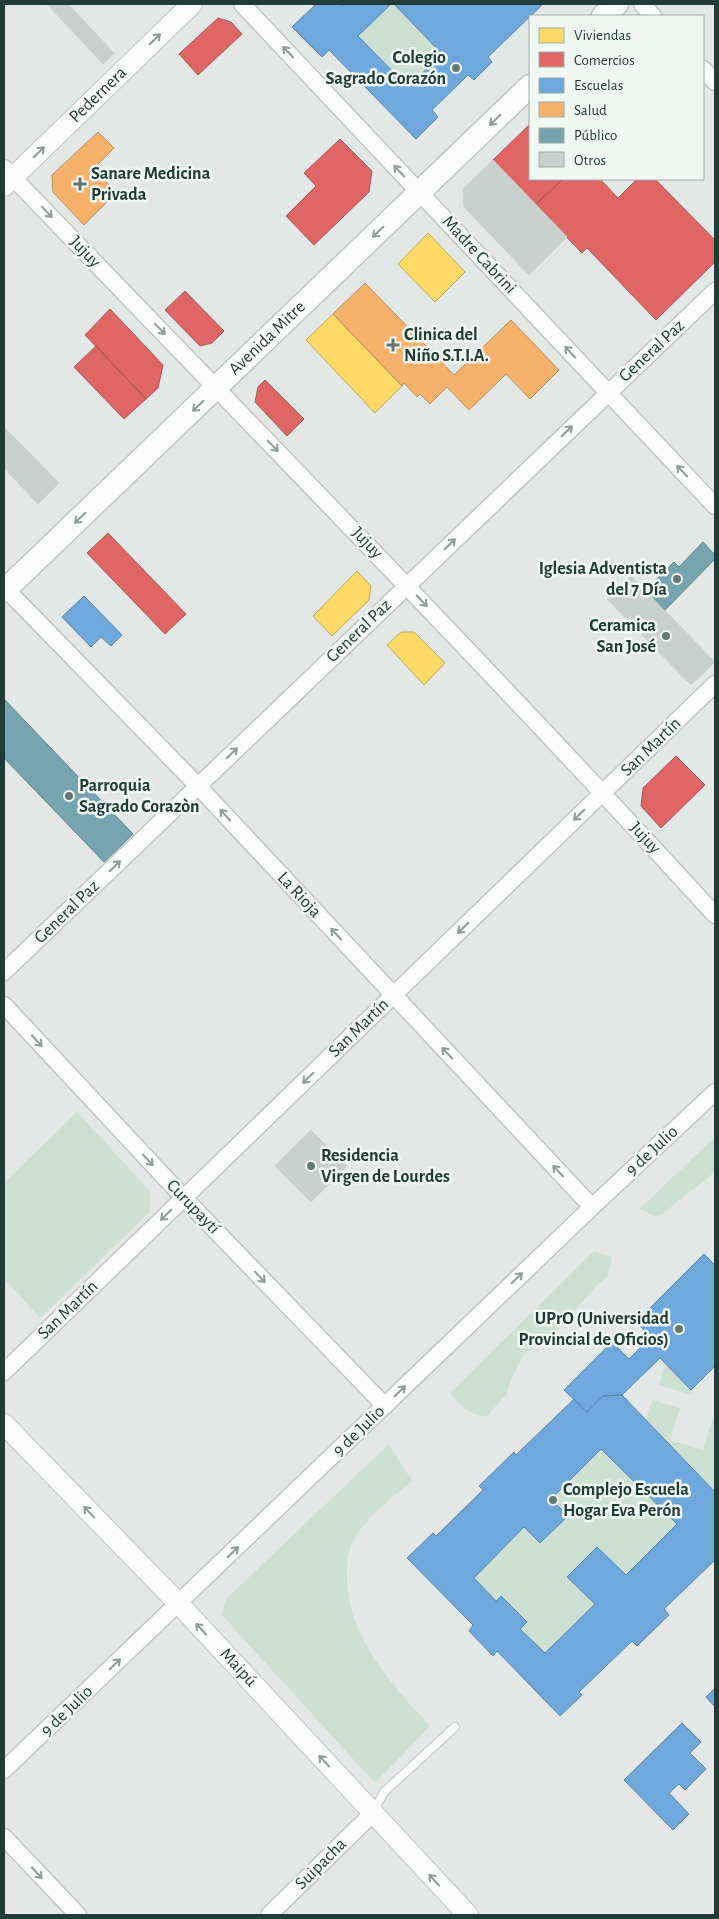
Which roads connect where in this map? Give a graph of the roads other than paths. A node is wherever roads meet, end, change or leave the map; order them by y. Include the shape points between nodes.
1 (192, 4) edge
2 (242, 4) edge
3 (617, 4) edge
4 (642, 4) edge
5 (605, 15) edge
6 (652, 15) edge
7 (704, 70) edge
8 (715, 82) edge
9 (529, 87) edge
10 (7, 177) edge
11 (419, 192) junction
12 (715, 291) edge
13 (217, 387) junction
14 (608, 392) junction
15 (715, 506) edge
16 (407, 585) junction
17 (4, 589) edge
18 (715, 684) edge
19 (198, 786) junction
20 (603, 792) junction
21 (715, 915) edge
22 (4, 972) edge
23 (393, 996) junction
24 (4, 1005) edge
25 (715, 1092) edge
26 (184, 1198) junction
27 (592, 1207) junction
28 (4, 1372) edge
29 (384, 1406) junction
30 (4, 1424) edge
31 (178, 1604) junction
32 (455, 1727) dead end
33 (4, 1770) edge
34 (373, 1813) junction
35 (4, 1837) edge
36 (78, 1915) edge
37 (269, 1915) edge
38 (468, 1915) edge

10 -> 1 street, Pedernera
11 -> 2 street, Madre Cabrini
3 - 5 main road
4 - 6 street
7 - 8 street
9 -> 11 main road, Avenida Mitre
10 -> 13 street, Jujuy
11 -> 13 main road, Avenida Mitre
14 -> 11 street, Madre Cabrini
12 - 14 street, General Paz
13 -> 16 street, Jujuy
13 -> 17 main road, Avenida Mitre
15 -> 14 street, Madre Cabrini
16 -> 14 street, General Paz
19 -> 16 street, General Paz
16 -> 20 street, Jujuy
17 - 19 street, La Rioja
18 - 20 street, San Martín
22 -> 19 street, General Paz
23 -> 19 street, La Rioja
20 - 21 street, Jujuy
20 -> 23 street, San Martín
23 -> 26 street, San Martín
27 -> 23 street, La Rioja
24 -> 26 street, Curupaytí
25 - 27 street, 9 de Julio
26 -> 28 street, San Martín
26 -> 29 street, Curupaytí
29 -> 27 street, 9 de Julio
31 -> 29 street, 9 de Julio
31 -> 30 street, Maipú
33 -> 31 street, 9 de Julio
34 -> 31 street, Maipú
32 - 34 lane via 384,1792
34 - 37 street, Suipacha
38 -> 34 street, Maipú
35 -> 36 street

